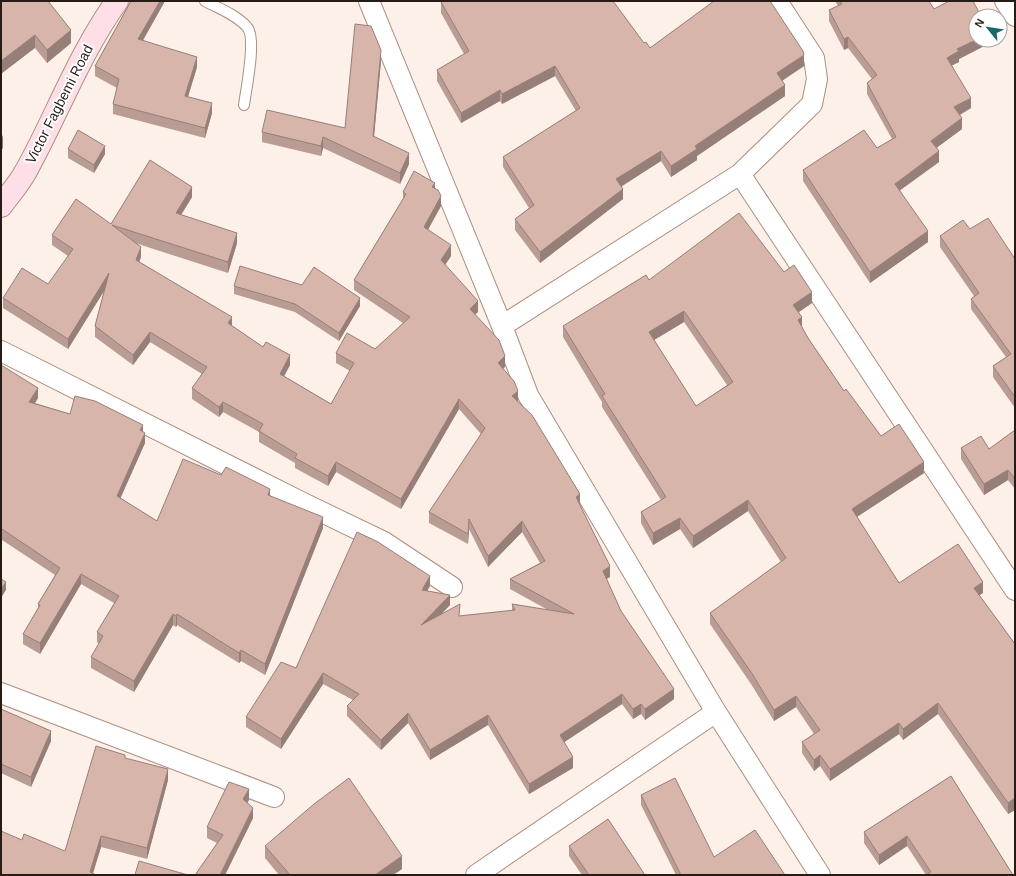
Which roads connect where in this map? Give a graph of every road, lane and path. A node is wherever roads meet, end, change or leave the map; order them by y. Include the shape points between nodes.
1 (117, 1) edge
2 (205, 1) edge
3 (369, 1) edge
4 (777, 1) edge
5 (1005, 1) edge
6 (1015, 16) edge
7 (244, 105) dead end
8 (740, 174) junction
9 (1, 206) edge
10 (502, 326) junction
11 (1, 351) edge
12 (452, 587) dead end
13 (1015, 590) edge
14 (1, 693) edge
15 (716, 712) junction
16 (274, 798) dead end
17 (476, 875) edge
18 (820, 875) edge

1 - 9 street, Victor Fagbemi Road via 101,23 25,172
2 - 7 lane via 237,18 248,27 251,40
3 - 10 street
4 - 8 street via 814,58 817,79 812,104
5 - 6 street
8 - 10 street
8 - 13 street
10 - 15 street via 528,395
11 - 12 street via 384,542
14 - 16 street
15 - 17 street
15 - 18 street

